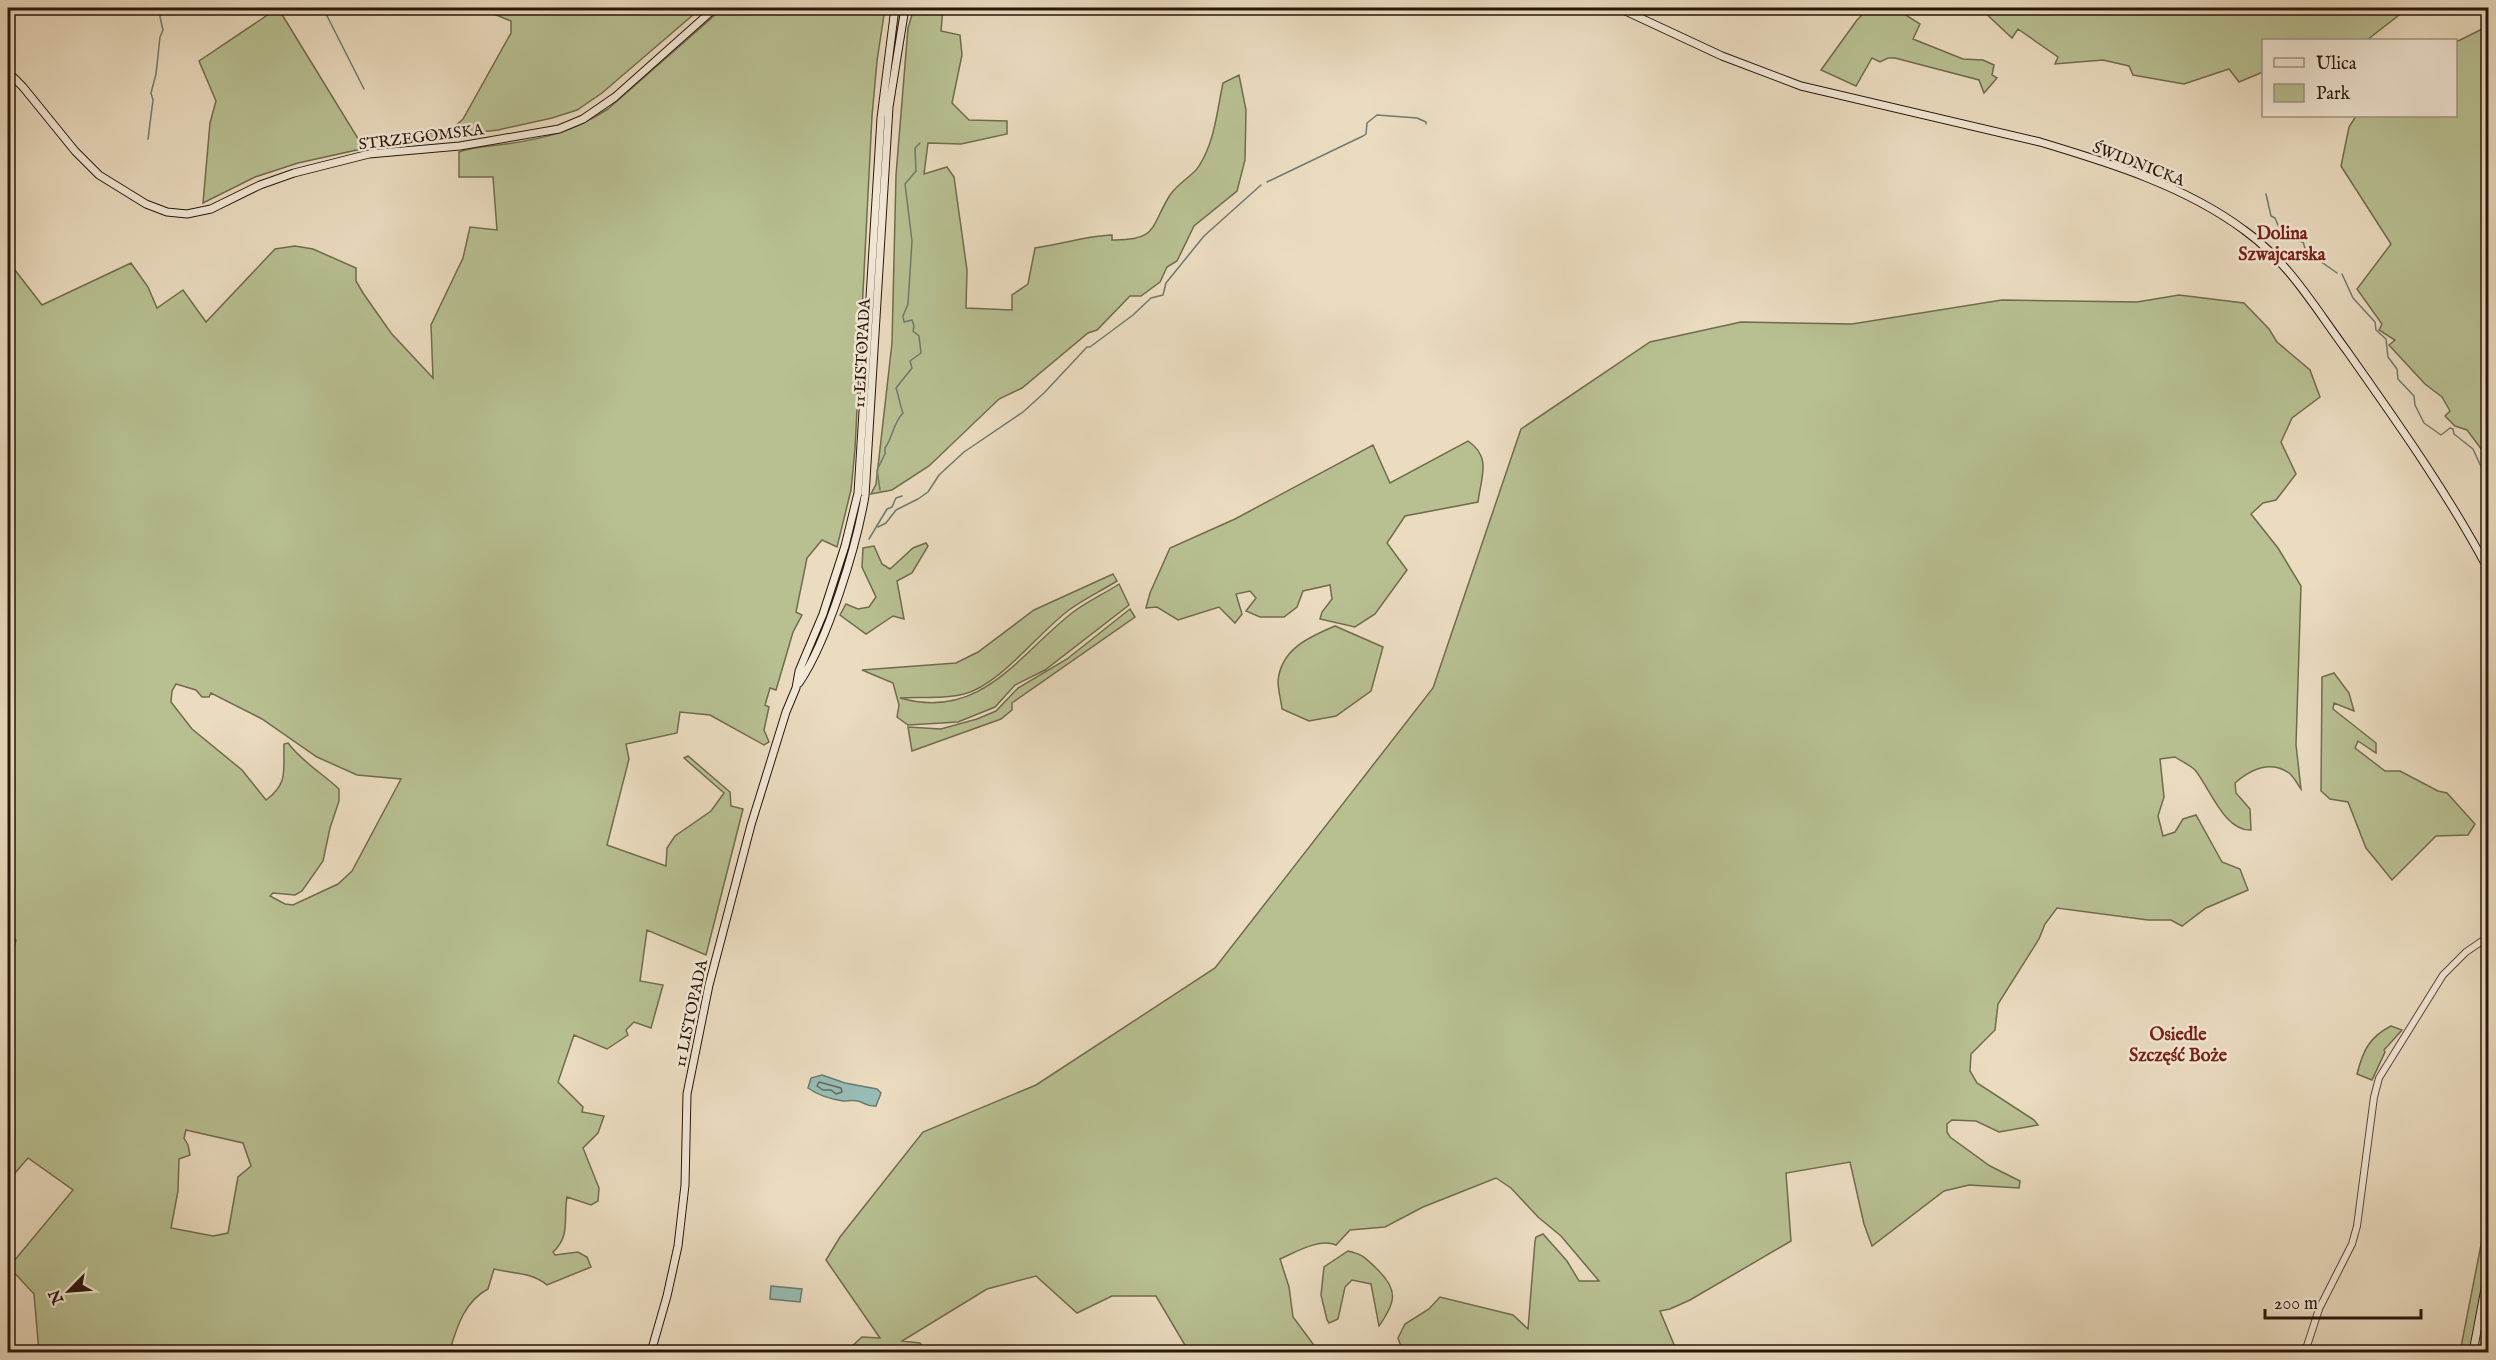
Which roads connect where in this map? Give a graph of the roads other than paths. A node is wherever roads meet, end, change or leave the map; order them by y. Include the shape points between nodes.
1 (715, 8) edge
2 (895, 8) edge
3 (905, 8) edge
4 (1409, 8) edge
5 (1465, 8) edge
6 (1619, 8) edge
7 (8, 72) edge
8 (2488, 569) edge
9 (796, 688) junction
10 (2488, 937) edge
11 (2488, 1273) edge
12 (651, 1353) edge
13 (2305, 1353) edge
14 (2473, 1353) edge

1 - 7 main road, STRZEGOMSKA via 615,97 560,129 460,146 369,154 294,173 211,209 187,214 146,204 99,175
2 - 9 main road, 11 LISTOPADA via 880,118 858,493 845,546
3 - 9 main road, 11 LISTOPADA via 889,108 865,496 829,618
4 - 5 main road
6 - 8 main road, ŚWIDNICKA via 1764,73 1809,88 2072,152 2168,187 2226,218 2265,247 2302,287 2437,480
9 - 12 main road, 11 LISTOPADA via 742,854 709,985 687,1094 685,1185 679,1238
10 - 13 street via 2443,975 2379,1078 2357,1227 2319,1309
11 - 14 main road

